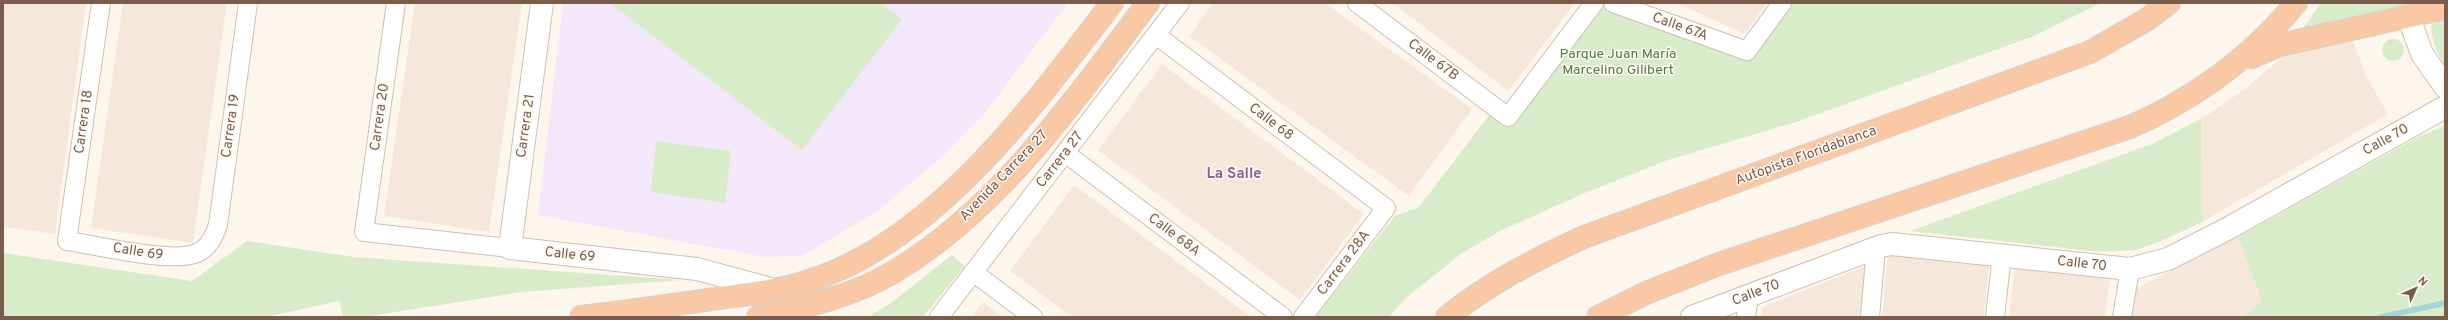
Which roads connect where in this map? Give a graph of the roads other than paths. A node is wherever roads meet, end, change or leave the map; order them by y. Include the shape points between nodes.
1 (101, 3) edge
2 (248, 3) edge
3 (396, 3) edge
4 (542, 3) edge
5 (1112, 3) edge
6 (1148, 3) edge
7 (1180, 3) edge
8 (1357, 3) edge
9 (1594, 3) edge
10 (1613, 3) edge
11 (1782, 3) edge
12 (2169, 3) edge
13 (2296, 3) edge
14 (2445, 8) edge
15 (2409, 18) junction
16 (1156, 35) junction
17 (2235, 65) junction
18 (2445, 87) edge
19 (2445, 107) edge
20 (1065, 153) junction
21 (1386, 208) joint
22 (364, 232) joint
23 (67, 241) joint
24 (207, 246) joint
25 (510, 248) junction
26 (1876, 248) junction
27 (2002, 255) junction
28 (2130, 269) junction
29 (974, 272) junction
30 (774, 290) junction
31 (1748, 306) edge
32 (803, 312) edge
33 (581, 317) edge
34 (758, 317) edge
35 (939, 317) edge
36 (1033, 317) edge
37 (1283, 317) edge
38 (1303, 317) edge
39 (1447, 317) edge
40 (1598, 317) edge
41 (1692, 317) edge
42 (1870, 317) edge
43 (1995, 317) edge
44 (2122, 317) edge

1 - 23 street, Carrera 18
2 - 24 street, Carrera 19 via 218,225
3 - 22 street, Carrera 20
4 - 25 street, Carrera 21
5 - 30 highway, Avenida Carrera 27 via 1011,131 948,195 910,226 851,264 818,278
6 - 32 highway, Avenida Carrera 27 via 1055,122 1008,176 961,221 935,244 891,273
7 - 16 street, Carrera 27
8 - 9 street, Calle 67B via 1508,117
10 - 11 street, Calle 67A via 1747,51
12 - 39 highway, Autopista Floridablanca via 2146,20 2090,52 1584,237 1506,276
13 - 17 highway via 2258,45
14 - 15 highway
15 - 17 highway via 2280,45
15 - 18 street via 2422,54
16 - 20 street, Carrera 27
16 - 21 street, Calle 68
17 - 40 highway via 2190,97 2130,127 1719,264 1646,293
19 - 28 street, Calle 70 via 2227,229 2168,259
20 - 29 street, Carrera 27
20 - 37 street, Calle 68A
21 - 38 street, Carrera 28A
22 - 25 street, Calle 69
23 - 24 street, Calle 69 via 174,257 197,253
25 - 30 street, Calle 69 via 698,269
26 - 27 street, Calle 70 via 1902,244
26 - 31 street, Calle 70
26 - 42 street
27 - 28 street, Calle 70
27 - 43 street
28 - 44 street
29 - 35 street, Carrera 27
29 - 36 street
30 - 33 highway, Avenida Carrera 27
31 - 41 street, Calle 70
32 - 34 highway, Avenida Carrera 27

